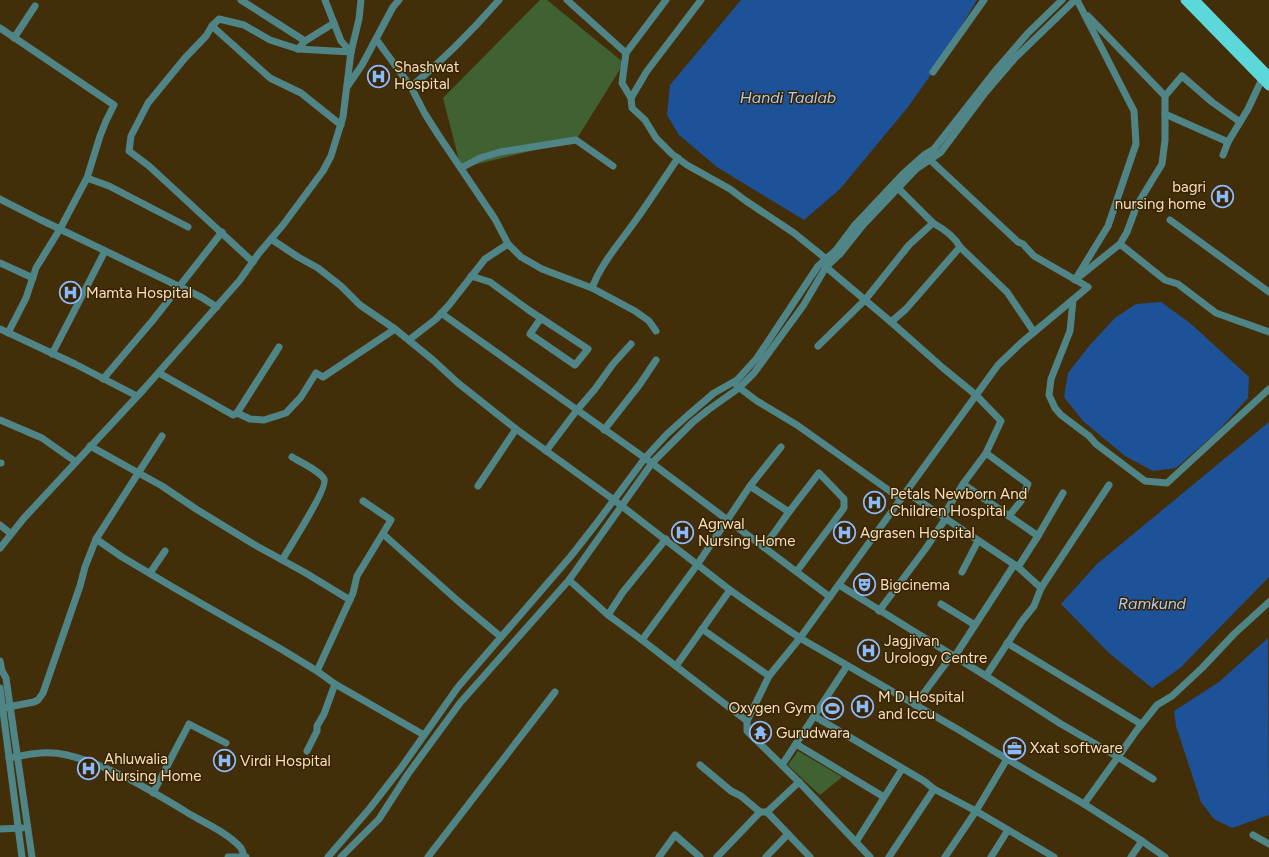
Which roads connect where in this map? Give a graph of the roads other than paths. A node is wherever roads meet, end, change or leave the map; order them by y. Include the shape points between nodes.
1 (241, 0) edge
2 (324, 0) edge
3 (361, 0) edge
4 (398, 0) edge
5 (499, 0) edge
6 (567, 0) edge
7 (666, 0) edge
8 (701, 0) edge
9 (984, 0) edge
10 (1062, 0) edge
11 (1076, 0) edge
12 (1185, 0) edge
13 (1195, 0) edge
14 (35, 6) dead end
15 (1083, 11) junction
16 (334, 23) junction
17 (212, 26) junction
18 (0, 28) edge
19 (14, 38) junction
20 (376, 39) junction
21 (305, 41) junction
22 (298, 49) junction
23 (351, 52) junction
24 (626, 53) junction
25 (933, 72) dead end
26 (1266, 78) edge
27 (1269, 86) edge
28 (411, 87) junction
29 (346, 89) junction
30 (1165, 96) junction
31 (631, 98) junction
32 (1165, 114) junction
33 (1240, 122) junction
34 (341, 125) junction
35 (1228, 142) junction
36 (1223, 155) dead end
37 (927, 157) junction
38 (678, 158) junction
39 (613, 166) dead end
40 (461, 168) junction
41 (87, 178) junction
42 (898, 188) junction
43 (0, 199) edge
44 (1170, 220) dead end
45 (933, 222) junction
46 (188, 227) dead end
47 (60, 229) junction
48 (222, 232) junction
49 (272, 238) junction
50 (508, 244) junction
51 (1120, 244) junction
52 (960, 247) junction
53 (105, 251) junction
54 (825, 258) junction
55 (253, 262) junction
56 (0, 263) edge
57 (826, 267) junction
58 (471, 276) junction
59 (33, 278) junction
60 (1075, 280) junction
61 (179, 286) junction
62 (592, 288) junction
63 (1269, 292) edge
64 (865, 300) junction
65 (1073, 300) junction
66 (217, 307) junction
67 (441, 313) junction
68 (541, 318) junction
69 (891, 322) junction
70 (0, 329) edge
71 (395, 329) junction
72 (656, 331) dead end
73 (1034, 332) junction
74 (1269, 332) edge
75 (8, 333) junction
76 (409, 340) junction
77 (631, 344) dead end
78 (818, 346) dead end
79 (279, 347) dead end
80 (52, 354) junction
81 (656, 360) dead end
82 (159, 373) junction
83 (103, 379) junction
84 (733, 382) junction
85 (739, 388) junction
86 (1269, 389) edge
87 (976, 395) junction
88 (137, 396) junction
89 (577, 410) junction
90 (237, 413) junction
91 (0, 420) edge
92 (516, 429) junction
93 (604, 430) junction
94 (162, 436) dead end
95 (90, 446) junction
96 (781, 447) dead end
97 (546, 451) junction
98 (986, 454) junction
99 (292, 457) dead end
100 (645, 458) junction
101 (76, 462) junction
102 (652, 463) junction
103 (138, 474) junction
104 (963, 484) junction
105 (1109, 485) dead end
106 (478, 486) dead end
107 (750, 486) junction
108 (906, 492) junction
109 (1063, 493) dead end
110 (901, 499) junction
111 (363, 500) dead end
112 (614, 500) junction
113 (622, 506) junction
114 (789, 512) junction
115 (1009, 516) junction
116 (944, 517) junction
117 (728, 519) junction
118 (0, 525) edge
119 (10, 534) junction
120 (383, 534) junction
121 (1038, 536) junction
122 (96, 539) junction
123 (666, 539) junction
124 (978, 541) junction
125 (764, 547) junction
126 (0, 548) edge
127 (164, 551) dead end
128 (282, 560) junction
129 (698, 565) junction
130 (1016, 566) junction
131 (798, 571) junction
132 (962, 572) dead end
133 (150, 573) junction
134 (568, 580) junction
135 (839, 585) junction
136 (1041, 588) junction
137 (730, 590) junction
138 (830, 597) junction
139 (350, 600) junction
140 (1269, 602) edge
141 (942, 604) dead end
142 (879, 611) junction
143 (608, 615) junction
144 (976, 625) junction
145 (702, 629) junction
146 (501, 637) junction
147 (800, 638) junction
148 (642, 640) junction
149 (1006, 643) junction
150 (954, 655) junction
151 (0, 661) edge
152 (676, 666) junction
153 (847, 666) junction
154 (317, 671) junction
155 (1, 673) edge
156 (769, 676) junction
157 (986, 676) junction
158 (335, 684) junction
159 (0, 688) edge
160 (555, 692) dead end
161 (915, 705) junction
162 (6, 707) junction
163 (814, 716) junction
164 (747, 721) junction
165 (1141, 724) junction
166 (424, 736) junction
167 (226, 743) dead end
168 (796, 744) junction
169 (306, 751) dead end
170 (18, 756) junction
171 (1118, 757) junction
172 (9, 758) junction
173 (1006, 759) junction
174 (700, 765) dead end
175 (782, 766) junction
176 (902, 769) junction
177 (1153, 779) dead end
178 (798, 782) junction
179 (934, 789) junction
180 (153, 793) junction
181 (884, 797) junction
182 (1084, 804) junction
183 (976, 811) junction
184 (763, 812) junction
185 (18, 828) junction
186 (28, 828) junction
187 (0, 829) edge
188 (1008, 830) junction
189 (788, 834) junction
190 (1253, 835) dead end
191 (1142, 841) junction
192 (856, 842) junction
193 (1269, 844) edge
194 (22, 857) edge
195 (32, 857) edge
196 (228, 857) edge
197 (245, 857) edge
198 (328, 857) edge
199 (341, 857) edge
200 (428, 857) edge
201 (659, 857) edge
202 (700, 857) edge
203 (717, 857) edge
204 (766, 857) edge
205 (810, 857) edge
206 (870, 857) edge
207 (889, 857) edge
208 (945, 857) edge
209 (991, 857) edge
210 (1054, 857) edge
211 (1131, 857) edge
212 (1165, 857) edge

1 - 21 street
2 - 16 street
3 - 23 street
4 - 20 street
5 - 28 street via 433,69
6 - 24 street
7 - 24 street
8 - 31 street via 647,72
9 - 25 street
10 - 37 street via 1028,33 996,70
11 - 15 street
11 - 37 street via 1015,58 941,152
12 - 26 main road
13 - 26 main road
14 - 19 street
15 - 30 street
15 - 60 street via 1134,111 1136,144 1108,226
16 - 21 street
16 - 23 street via 341,41
17 - 22 street via 219,19 244,25 270,40
17 - 34 street via 270,78 301,93
17 - 48 street via 148,102 130,136 130,151
18 - 19 street
19 - 41 street via 114,105
20 - 28 street
20 - 29 street
21 - 22 street
22 - 23 street
23 - 29 street
24 - 31 street via 622,83
26 - 27 main road
26 - 33 street
28 - 40 street via 425,114
29 - 34 street
30 - 32 street
30 - 33 street via 1182,76
31 - 38 street via 632,108 645,120 656,138
32 - 35 street
32 - 51 street via 1162,164 1137,205
33 - 35 street
34 - 49 street via 332,156 323,171
35 - 36 street
37 - 42 street
37 - 54 street via 904,173 854,226 836,250
37 - 60 street via 1034,256
38 - 54 street via 730,189 794,233
38 - 62 street via 597,274
39 - 40 street via 576,140 500,152 480,158
40 - 50 street via 495,219
41 - 46 street via 109,186
41 - 47 street
42 - 45 street
42 - 57 street
43 - 47 street
44 - 63 street
45 - 52 street
45 - 64 street via 909,245
47 - 53 street
47 - 59 street via 36,268
48 - 55 street
48 - 61 street
49 - 55 street
49 - 71 street via 318,268 360,305
50 - 58 street via 485,259
50 - 62 street via 521,257 542,269
51 - 60 street
51 - 74 street via 1165,280 1178,284 1216,313
52 - 69 street via 906,309
52 - 73 street via 1007,292
53 - 61 street
53 - 80 street
54 - 57 street
54 - 84 street via 757,358
55 - 66 street
56 - 59 street
57 - 64 street
57 - 85 street via 803,306 754,373
58 - 67 street
58 - 68 street via 490,282
59 - 75 street
60 - 65 street via 1088,287
61 - 66 street
61 - 83 street
62 - 72 street via 635,311
64 - 69 street
64 - 78 street
65 - 73 street
65 - 86 street via 1070,331 1051,379 1049,395 1061,415 1145,481 1167,483
66 - 82 street
67 - 76 street
67 - 89 street
68 - 68 street via 530,334 574,365 588,348
69 - 87 street
70 - 75 street
71 - 76 street
71 - 90 street via 323,377 316,373 302,397 286,413 264,420 250,419
73 - 87 street via 998,365
75 - 80 street
76 - 92 street
77 - 89 street
79 - 90 street
80 - 83 street
81 - 93 street
82 - 88 street
82 - 90 street via 233,415
83 - 88 street
84 - 85 street
84 - 100 street via 714,393 686,416
85 - 102 street via 694,422
85 - 110 street via 797,425
87 - 98 street via 1001,421
87 - 108 street
88 - 95 street
89 - 93 street
89 - 97 street
91 - 101 street via 42,438
92 - 97 street
92 - 106 street
93 - 100 street
94 - 103 street
95 - 101 street
95 - 103 street
96 - 107 street
97 - 112 street
98 - 104 street
98 - 115 street via 1028,484 1021,501
99 - 128 street via 320,474 326,483
100 - 102 street
100 - 112 street
101 - 119 street
102 - 113 street
102 - 117 street
103 - 122 street
103 - 128 street via 162,486
104 - 115 street
104 - 116 street
105 - 136 street
107 - 114 street
107 - 117 street
108 - 110 street
108 - 116 street
109 - 121 street
110 - 135 street
111 - 120 street via 392,520
112 - 113 street
112 - 146 street via 571,556
113 - 123 street
113 - 134 street
114 - 125 street
114 - 131 street via 819,473 844,499 844,508
115 - 121 street
116 - 124 street
116 - 142 street via 926,548
117 - 125 street
117 - 129 street
118 - 119 street
119 - 126 street
120 - 139 street via 357,576
120 - 146 street
121 - 130 street
122 - 133 street
122 - 162 street via 42,693 34,702
123 - 129 street
123 - 143 street via 623,592
124 - 130 street
124 - 132 street
125 - 131 street
127 - 133 street
128 - 139 street
129 - 137 street
129 - 148 street
130 - 136 street
130 - 144 street
131 - 138 street
133 - 154 street
134 - 143 street
134 - 199 street via 460,703 379,819
135 - 138 street
135 - 142 street
136 - 149 street via 1034,606
137 - 145 street
137 - 147 street
138 - 147 street
139 - 154 street
140 - 165 street via 1172,696 1157,705
141 - 144 street
142 - 150 street
143 - 148 street
144 - 150 street
145 - 152 street
145 - 156 street
146 - 166 street via 458,687
147 - 153 street
147 - 156 street
148 - 152 street
149 - 157 street
149 - 165 street
150 - 157 street
150 - 161 street
151 - 155 street
152 - 164 street
153 - 161 street
153 - 163 street
154 - 158 street
155 - 162 street via 6,678
156 - 164 street
157 - 171 street
158 - 166 street
158 - 169 street via 317,731
159 - 162 street
160 - 200 street
161 - 173 street
162 - 170 street
162 - 172 street
163 - 168 street
163 - 176 street
164 - 175 street via 747,731
165 - 171 street
166 - 198 street via 370,808
167 - 180 street via 190,724
168 - 175 street
168 - 181 street
170 - 172 street
170 - 180 street via 44,752 88,761
170 - 186 street
171 - 177 street
171 - 182 street
172 - 185 street
173 - 182 street
173 - 183 street
174 - 184 street via 731,791
175 - 178 street
176 - 179 street
176 - 181 street
178 - 184 street
178 - 192 street
179 - 183 street
179 - 207 street
180 - 197 street via 234,841 242,849
181 - 192 street
182 - 191 street
183 - 188 street
183 - 208 street
184 - 189 street
184 - 203 street
185 - 186 street
185 - 187 street
185 - 194 street
186 - 195 street
188 - 209 street
188 - 210 street
189 - 204 street
189 - 205 street
190 - 193 street
191 - 211 street
191 - 212 street
192 - 206 street
196 - 197 street
201 - 202 street via 675,835

